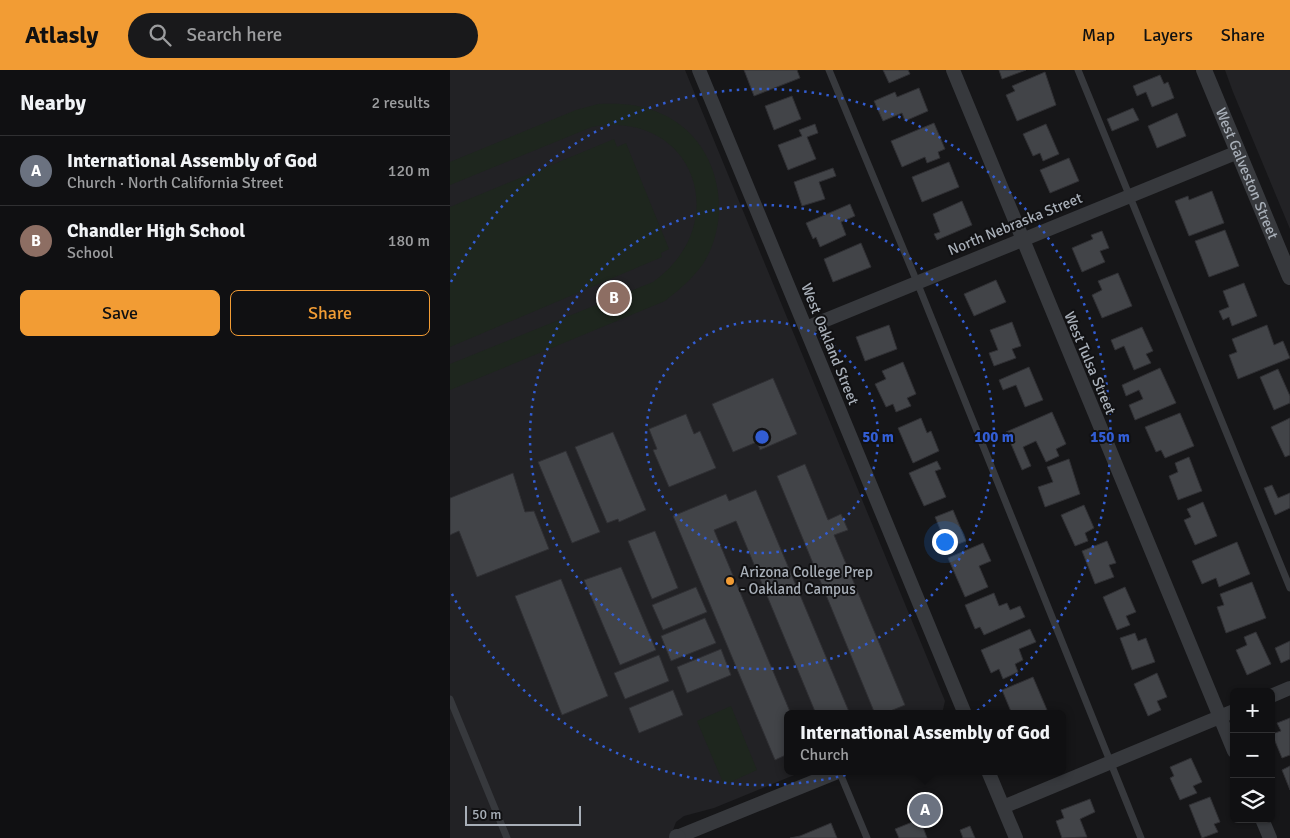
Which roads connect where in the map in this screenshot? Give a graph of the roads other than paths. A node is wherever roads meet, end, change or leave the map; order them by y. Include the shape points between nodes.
1 (700, 70) edge
2 (829, 70) edge
3 (953, 70) edge
4 (1078, 70) edge
5 (1204, 70) edge
6 (1238, 152) junction
7 (1128, 196) junction
8 (1021, 239) junction
9 (1290, 277) edge
10 (917, 282) junction
11 (806, 328) junction
12 (1290, 588) edge
13 (1290, 688) edge
14 (1275, 694) edge
15 (450, 699) edge
16 (963, 710) edge
17 (1230, 713) edge
18 (1220, 717) junction
19 (1230, 741) edge
20 (1110, 763) junction
21 (830, 775) edge
22 (842, 775) edge
23 (990, 775) edge
24 (1003, 807) junction
25 (1264, 823) edge
26 (678, 837) edge
27 (507, 838) edge
28 (867, 838) edge
29 (1016, 838) edge
30 (1141, 838) edge
31 (1270, 838) edge

1 - 11 street, West Oakland Street
2 - 10 lane
3 - 8 street, West Tulsa Street
4 - 7 lane
5 - 6 street, West Galveston Street
6 - 7 street, North Nebraska Street
6 - 9 street, West Galveston Street
7 - 8 street, North Nebraska Street
7 - 12 lane
8 - 10 street, North Nebraska Street
8 - 18 street, West Tulsa Street
10 - 11 street, North Nebraska Street
10 - 20 lane
11 - 16 street, West Oakland Street
13 - 14 street
15 - 27 lane
17 - 18 street
18 - 19 street, West Tulsa Street
18 - 20 street
20 - 24 street
20 - 30 lane
21 - 26 street
22 - 28 lane
23 - 24 street
24 - 29 street
25 - 31 street

